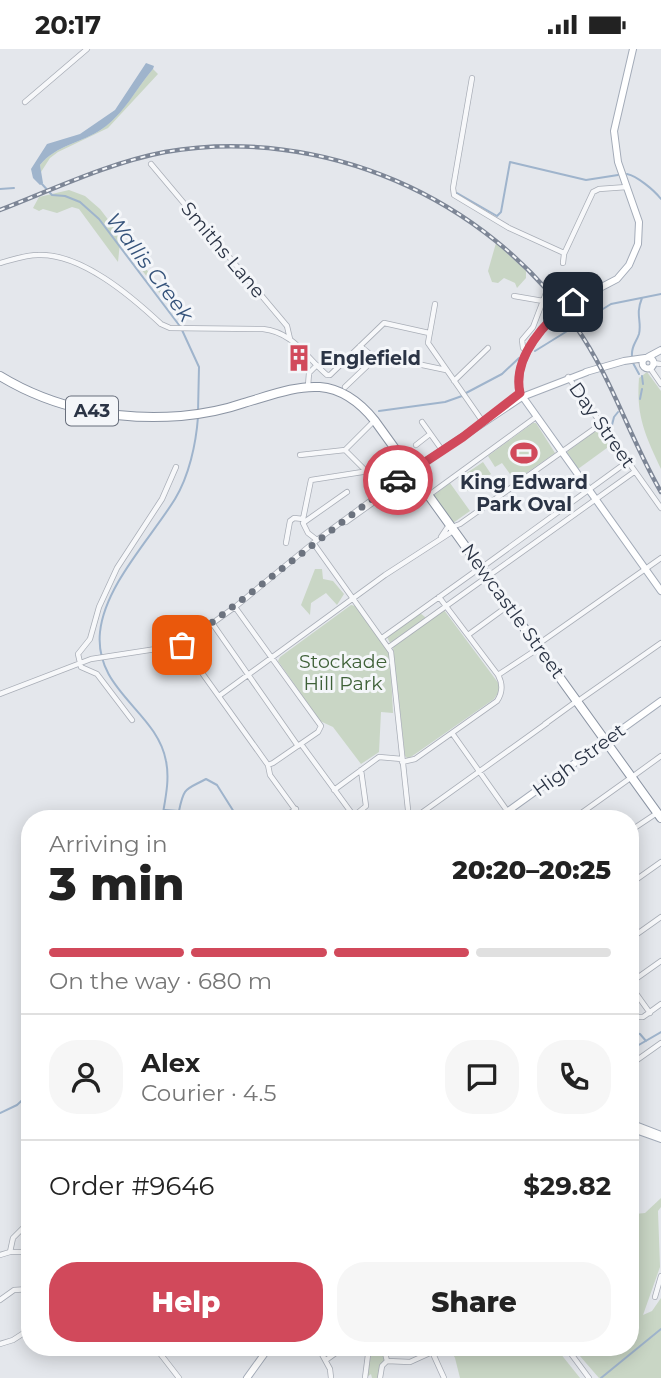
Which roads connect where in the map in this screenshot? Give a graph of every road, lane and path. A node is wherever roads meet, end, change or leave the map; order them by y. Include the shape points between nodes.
1 (88, 49) edge
2 (633, 49) edge
3 (472, 78) dead end
4 (25, 102) dead end
5 (151, 164) dead end
6 (627, 187) junction
7 (565, 253) junction
8 (0, 263) edge
9 (563, 263) dead end
10 (546, 293) dead end
11 (514, 296) dead end
12 (542, 301) junction
13 (435, 304) dead end
14 (429, 333) junction
15 (290, 339) junction
16 (360, 346) junction
17 (488, 348) dead end
18 (661, 350) edge
19 (528, 352) junction
20 (370, 354) junction
21 (650, 362) edge
22 (317, 365) junction
23 (447, 370) junction
24 (0, 376) edge
25 (568, 378) junction
26 (454, 381) junction
27 (0, 382) edge
28 (661, 384) edge
29 (345, 387) dead end
30 (308, 388) junction
31 (521, 395) junction
32 (191, 417) junction
33 (536, 417) junction
34 (422, 422) dead end
35 (483, 422) junction
36 (373, 423) junction
37 (601, 424) junction
38 (430, 434) junction
39 (416, 445) dead end
40 (345, 450) junction
41 (442, 451) junction
42 (561, 452) junction
43 (300, 455) dead end
44 (397, 462) junction
45 (627, 462) junction
46 (176, 467) dead end
47 (634, 471) junction
48 (364, 472) junction
49 (410, 474) junction
50 (589, 490) junction
51 (347, 492) dead end
52 (429, 496) junction
53 (595, 499) junction
54 (566, 506) junction
55 (661, 508) edge
56 (573, 515) junction
57 (303, 521) junction
58 (539, 526) junction
59 (453, 529) junction
60 (308, 533) junction
61 (546, 534) junction
62 (315, 542) junction
63 (286, 544) dead end
64 (308, 549) junction
65 (318, 551) junction
66 (494, 558) junction
67 (661, 558) edge
68 (500, 566) junction
69 (479, 569) junction
70 (645, 569) junction
71 (486, 578) junction
72 (661, 591) edge
73 (439, 597) junction
74 (354, 599) junction
75 (446, 606) junction
76 (235, 607) junction
77 (505, 608) junction
78 (212, 623) junction
79 (468, 635) junction
80 (382, 638) junction
81 (661, 642) edge
82 (182, 645) junction
83 (389, 647) junction
84 (536, 647) junction
85 (272, 658) junction
86 (79, 663) junction
87 (249, 675) junction
88 (498, 675) junction
89 (0, 694) edge
90 (219, 696) junction
91 (661, 701) edge
92 (576, 702) junction
93 (132, 720) dead end
94 (452, 733) junction
95 (604, 741) junction
96 (300, 745) junction
97 (661, 756) edge
98 (402, 760) junction
99 (268, 765) junction
100 (361, 770) junction
101 (479, 772) junction
102 (630, 778) junction
103 (334, 790) junction
104 (296, 809) edge
105 (349, 810) edge
106 (362, 810) edge
107 (410, 810) edge
108 (424, 810) edge
109 (507, 810) edge
110 (509, 810) edge
111 (586, 810) edge
112 (657, 813) edge
113 (639, 824) edge
114 (661, 862) edge
115 (639, 878) edge
116 (661, 916) edge
117 (639, 932) edge
118 (661, 961) edge
119 (639, 977) edge
120 (639, 997) edge
121 (661, 1004) edge
122 (650, 1013) junction
123 (639, 1018) edge
124 (659, 1044) edge
125 (661, 1051) edge
126 (639, 1058) edge
127 (639, 1128) edge
128 (661, 1137) edge
129 (21, 1230) edge
130 (10, 1252) junction
131 (21, 1252) edge
132 (0, 1255) edge
133 (661, 1276) edge
134 (21, 1290) edge
135 (655, 1297) dead end
136 (0, 1300) edge
137 (21, 1335) edge
138 (0, 1344) edge
139 (162, 1356) edge
140 (263, 1356) edge
141 (324, 1356) edge
142 (332, 1356) edge
143 (368, 1356) edge
144 (386, 1356) edge
145 (420, 1356) edge
146 (434, 1356) edge
147 (573, 1356) edge
148 (326, 1360) junction
149 (387, 1361) junction
150 (179, 1378) edge
151 (247, 1378) edge
152 (331, 1378) edge
153 (365, 1378) edge
154 (380, 1378) edge
155 (444, 1378) edge
156 (589, 1378) edge

1 - 4 street
2 - 6 main road via 614,131
3 - 7 street via 454,195 509,228
5 - 15 street, Smiths Lane via 287,326
6 - 7 street via 593,192
6 - 19 main road, bridge via 639,222 634,255 617,279 557,313
7 - 9 street
8 - 15 street via 37,255 75,263 109,282 161,324 271,330
10 - 12 street
11 - 12 street
12 - 19 street via 533,327 522,340
13 - 14 street
14 - 16 street via 384,323
14 - 23 street via 428,343
15 - 22 street
16 - 20 street
16 - 22 street via 330,375
17 - 26 street
18 - 21 main road
19 - 31 main road via 520,373
20 - 23 street
20 - 29 street via 367,366
21 - 25 main road via 627,360
21 - 28 street
22 - 30 street via 309,373
23 - 26 street
24 - 32 highway, A43 via 38,395 99,413
25 - 31 main road
25 - 37 street, Day Street
26 - 35 street
27 - 32 highway, A43 via 41,401 98,417 153,421
30 - 32 highway, A43
30 - 36 highway, Newcastle Street / A43 via 344,399
31 - 33 main road
31 - 35 main road
33 - 42 main road
33 - 52 street
34 - 38 street
35 - 41 main road
36 - 40 street
36 - 44 highway, Newcastle Street / A43
36 - 49 highway, Newcastle Street / A43
37 - 42 street
37 - 45 street, Day Street
38 - 39 street
38 - 41 street
40 - 43 street
40 - 48 street
41 - 49 main road
42 - 50 main road
42 - 59 street
44 - 48 street
44 - 49 highway, Newcastle Street / A43
45 - 47 street, Day Street
45 - 50 street
46 - 86 street via 162,499 117,568 90,639 78,654
47 - 53 street
47 - 55 street, Day Street
48 - 57 street via 311,480
49 - 52 highway, Newcastle Street / A43
49 - 59 highway, Newcastle Street / A43
49 - 62 street
50 - 53 main road
50 - 54 street
51 - 57 street
52 - 59 highway, Newcastle Street / A43
53 - 56 street
53 - 70 main road
54 - 56 street
54 - 58 street
56 - 61 street
57 - 60 street
57 - 63 street via 290,521
58 - 61 street
58 - 66 street
59 - 69 highway, Newcastle Street / A43
59 - 74 street
60 - 62 street
60 - 64 street
61 - 68 street
62 - 64 street
62 - 65 street
64 - 65 street
64 - 76 street
65 - 74 street
66 - 68 street
66 - 69 street
67 - 70 street
68 - 71 street
69 - 71 highway, Newcastle Street / A43
69 - 73 street
70 - 72 main road
70 - 84 street
71 - 75 street
71 - 77 highway, Newcastle Street / A43
71 - 84 highway, Newcastle Street / A43
73 - 75 street
73 - 80 street
74 - 80 street
74 - 85 street
75 - 79 street
75 - 83 street
76 - 78 street
76 - 85 street
77 - 79 street
77 - 84 highway, Newcastle Street / A43
78 - 82 street
78 - 87 street
79 - 88 street
80 - 83 street
81 - 92 street
82 - 86 street
82 - 90 street
83 - 98 street
84 - 88 street
84 - 92 highway, Newcastle Street / A43
85 - 87 street
85 - 96 street via 321,726
86 - 89 street
86 - 93 street via 97,674
87 - 90 street
87 - 96 street
88 - 94 street via 502,688 497,701
90 - 99 street
91 - 95 main road, High Street
92 - 95 highway, Newcastle Street / A43
92 - 101 street
94 - 98 street via 415,759
94 - 101 street
95 - 102 highway, Newcastle Street / A43
95 - 110 main road, High Street
96 - 99 street
96 - 103 street
97 - 102 street
98 - 100 street via 379,757
98 - 107 street
99 - 104 street via 270,775
100 - 103 street
100 - 106 street via 366,806
101 - 108 street
101 - 109 street
102 - 111 street
102 - 112 highway, Newcastle Street / A43
103 - 105 street
112 - 113 street
114 - 115 street
116 - 117 street
118 - 119 street
120 - 122 street
121 - 122 street
122 - 123 street
124 - 125 street
124 - 126 street
127 - 128 main road
129 - 130 street via 13,1238
130 - 131 street
130 - 132 street
133 - 135 street
134 - 136 street
137 - 138 street
139 - 150 street
140 - 151 main road
141 - 148 street
142 - 148 street
143 - 153 street
144 - 149 street
145 - 149 street via 410,1362
146 - 155 street
147 - 156 street
148 - 152 street
149 - 154 street

